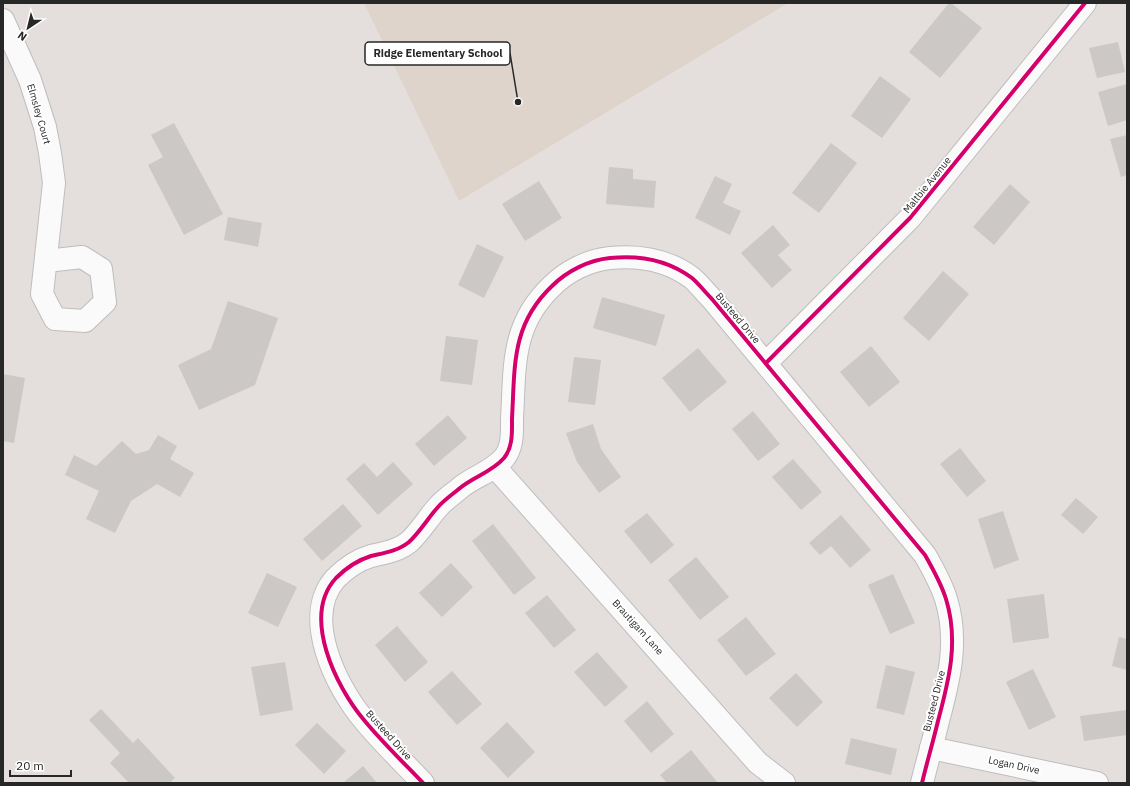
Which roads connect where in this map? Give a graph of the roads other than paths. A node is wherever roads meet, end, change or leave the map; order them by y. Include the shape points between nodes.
1 (1085, 3) edge
2 (3, 20) edge
3 (46, 261) dead end
4 (766, 363) junction
5 (495, 466) junction
6 (931, 748) junction
7 (423, 783) edge
8 (784, 783) edge
9 (922, 783) edge
10 (1097, 783) edge

1 - 4 street, Maltbie Avenue via 910,218
2 - 3 street, Elmsley Court via 30,80 50,152 54,183
4 - 5 street, Busteed Drive via 712,298 692,279 674,268 652,260 628,256 603,258 579,266 558,279 540,297 527,316 519,337 516,360 511,444 505,456
4 - 6 street, Busteed Drive via 925,555 937,576 946,599 952,629 952,656
5 - 7 street, Busteed Drive via 462,486 438,507 408,542 392,552 352,564 335,579 325,596 321,613 322,632 332,667 344,690 363,719
5 - 8 street, Brautigam Lane via 758,763
6 - 9 street, Busteed Drive
6 - 10 street, Logan Drive

